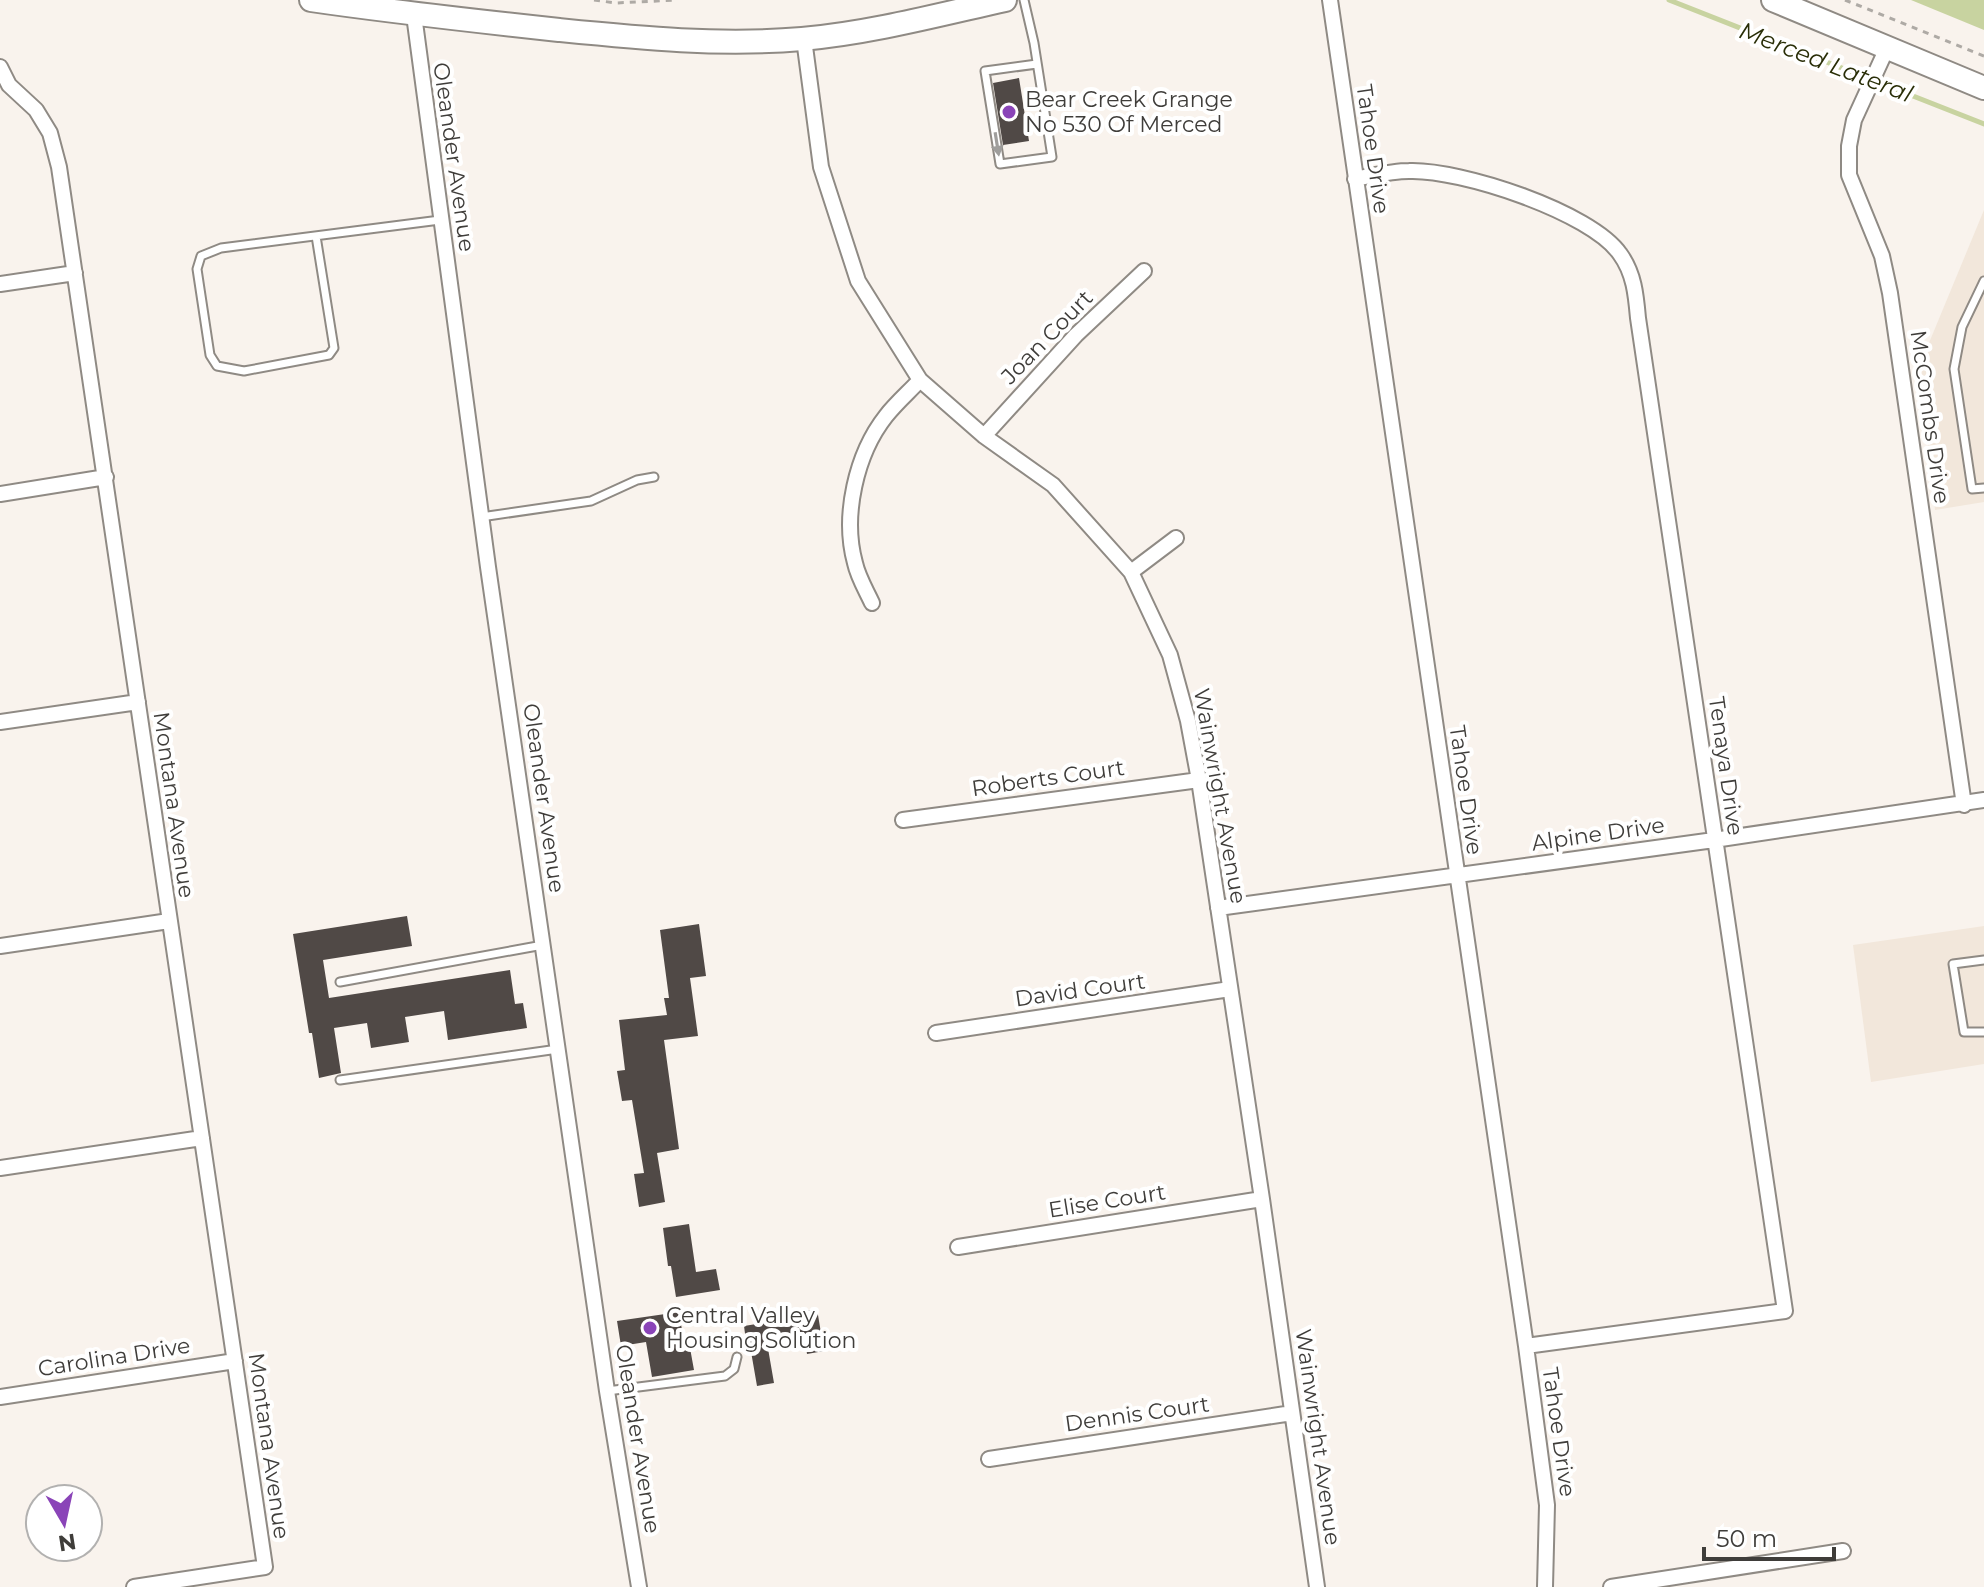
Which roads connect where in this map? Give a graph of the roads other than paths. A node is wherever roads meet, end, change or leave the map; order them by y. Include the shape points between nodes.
1 (311, 0) edge
2 (1005, 0) edge
3 (1024, 0) edge
4 (1330, 0) edge
5 (1773, 0) edge
6 (414, 15) junction
7 (804, 39) junction
8 (1883, 57) junction
9 (1037, 64) junction
10 (0, 67) edge
11 (1984, 88) edge
12 (1355, 179) junction
13 (440, 220) junction
14 (316, 236) junction
15 (1144, 271) dead end
16 (75, 273) junction
17 (1984, 281) edge
18 (0, 284) edge
19 (920, 380) junction
20 (984, 436) junction
21 (106, 477) junction
22 (654, 477) dead end
23 (1984, 488) edge
24 (0, 494) edge
25 (481, 517) junction
26 (1176, 538) dead end
27 (1131, 572) junction
28 (872, 603) dead end
29 (138, 702) junction
30 (0, 722) edge
31 (1199, 780) junction
32 (1984, 800) edge
33 (1964, 805) junction
34 (903, 820) dead end
35 (1714, 840) junction
36 (1456, 876) junction
37 (1218, 908) junction
38 (169, 921) junction
39 (543, 945) junction
40 (0, 946) edge
41 (1984, 960) edge
42 (340, 982) dead end
43 (1230, 989) junction
44 (1984, 1032) edge
45 (936, 1033) dead end
46 (558, 1049) junction
47 (340, 1080) dead end
48 (202, 1138) junction
49 (0, 1168) edge
50 (1262, 1199) junction
51 (958, 1247) dead end
52 (1526, 1346) junction
53 (737, 1357) dead end
54 (235, 1361) junction
55 (607, 1391) junction
56 (0, 1397) edge
57 (1292, 1413) junction
58 (989, 1459) dead end
59 (1843, 1551) dead end
60 (134, 1587) edge
61 (639, 1587) edge
62 (1317, 1587) edge
63 (1545, 1587) edge
64 (1611, 1587) edge

1 - 6 street
2 - 7 street
3 - 9 lane
4 - 12 street, Tahoe Drive
5 - 8 street
6 - 7 street via 671,41
6 - 13 street, Oleander Avenue
7 - 19 street, Wainwright Avenue via 821,167 858,281
8 - 11 street
8 - 33 street, McCombs Drive via 1854,120 1849,175 1882,256 1890,293
9 -> 9 lane via 985,71 1000,164 1052,157
10 - 16 street, Montana Avenue via 50,133
12 - 35 street, Tenaya Drive via 1409,171 1486,183 1592,228 1620,253 1636,288
12 - 36 street, Tahoe Drive
13 - 14 lane
13 - 25 street, Oleander Avenue
14 - 14 lane via 221,248 201,256 197,269 210,355 217,366 244,371 329,355 334,348
15 - 20 street, Joan Court via 1076,335
16 - 18 street
16 - 21 street, Montana Avenue
17 - 23 lane via 1962,327 1954,369 1972,489
19 - 20 street, Wainwright Avenue
19 - 28 street via 884,418 858,473 850,528 854,563
20 - 27 street, Wainwright Avenue via 1053,485
21 - 24 street
21 - 29 street, Montana Avenue
22 - 25 lane via 591,501
25 - 39 street, Oleander Avenue
26 - 27 street
27 - 31 street, Wainwright Avenue via 1170,655
29 - 30 street
29 - 38 street, Montana Avenue
31 - 34 street, Roberts Court
31 - 37 street, Wainwright Avenue
32 - 33 street, Alpine Drive
33 - 35 street, Alpine Drive
35 - 36 street, Alpine Drive
35 - 52 street, Tenaya Drive via 1785,1311
36 - 37 street, Alpine Drive
36 - 52 street, Tahoe Drive
37 - 43 street, Wainwright Avenue
38 - 40 street
38 - 48 street, Montana Avenue
39 - 42 lane
39 - 46 street, Oleander Avenue
41 - 44 lane via 1953,964 1964,1032
43 - 45 street, David Court
43 - 50 street, Wainwright Avenue
46 - 47 lane
46 - 55 street, Oleander Avenue
48 - 49 street
48 - 54 street, Montana Avenue
50 - 51 street, Elise Court
50 - 57 street, Wainwright Avenue
52 - 63 street, Tahoe Drive via 1547,1505
53 - 55 lane via 725,1376
54 - 56 street, Carolina Drive
54 - 60 street, Montana Avenue via 265,1567
55 - 61 street, Oleander Avenue
57 - 58 street, Dennis Court
57 - 62 street, Wainwright Avenue
59 - 64 street

